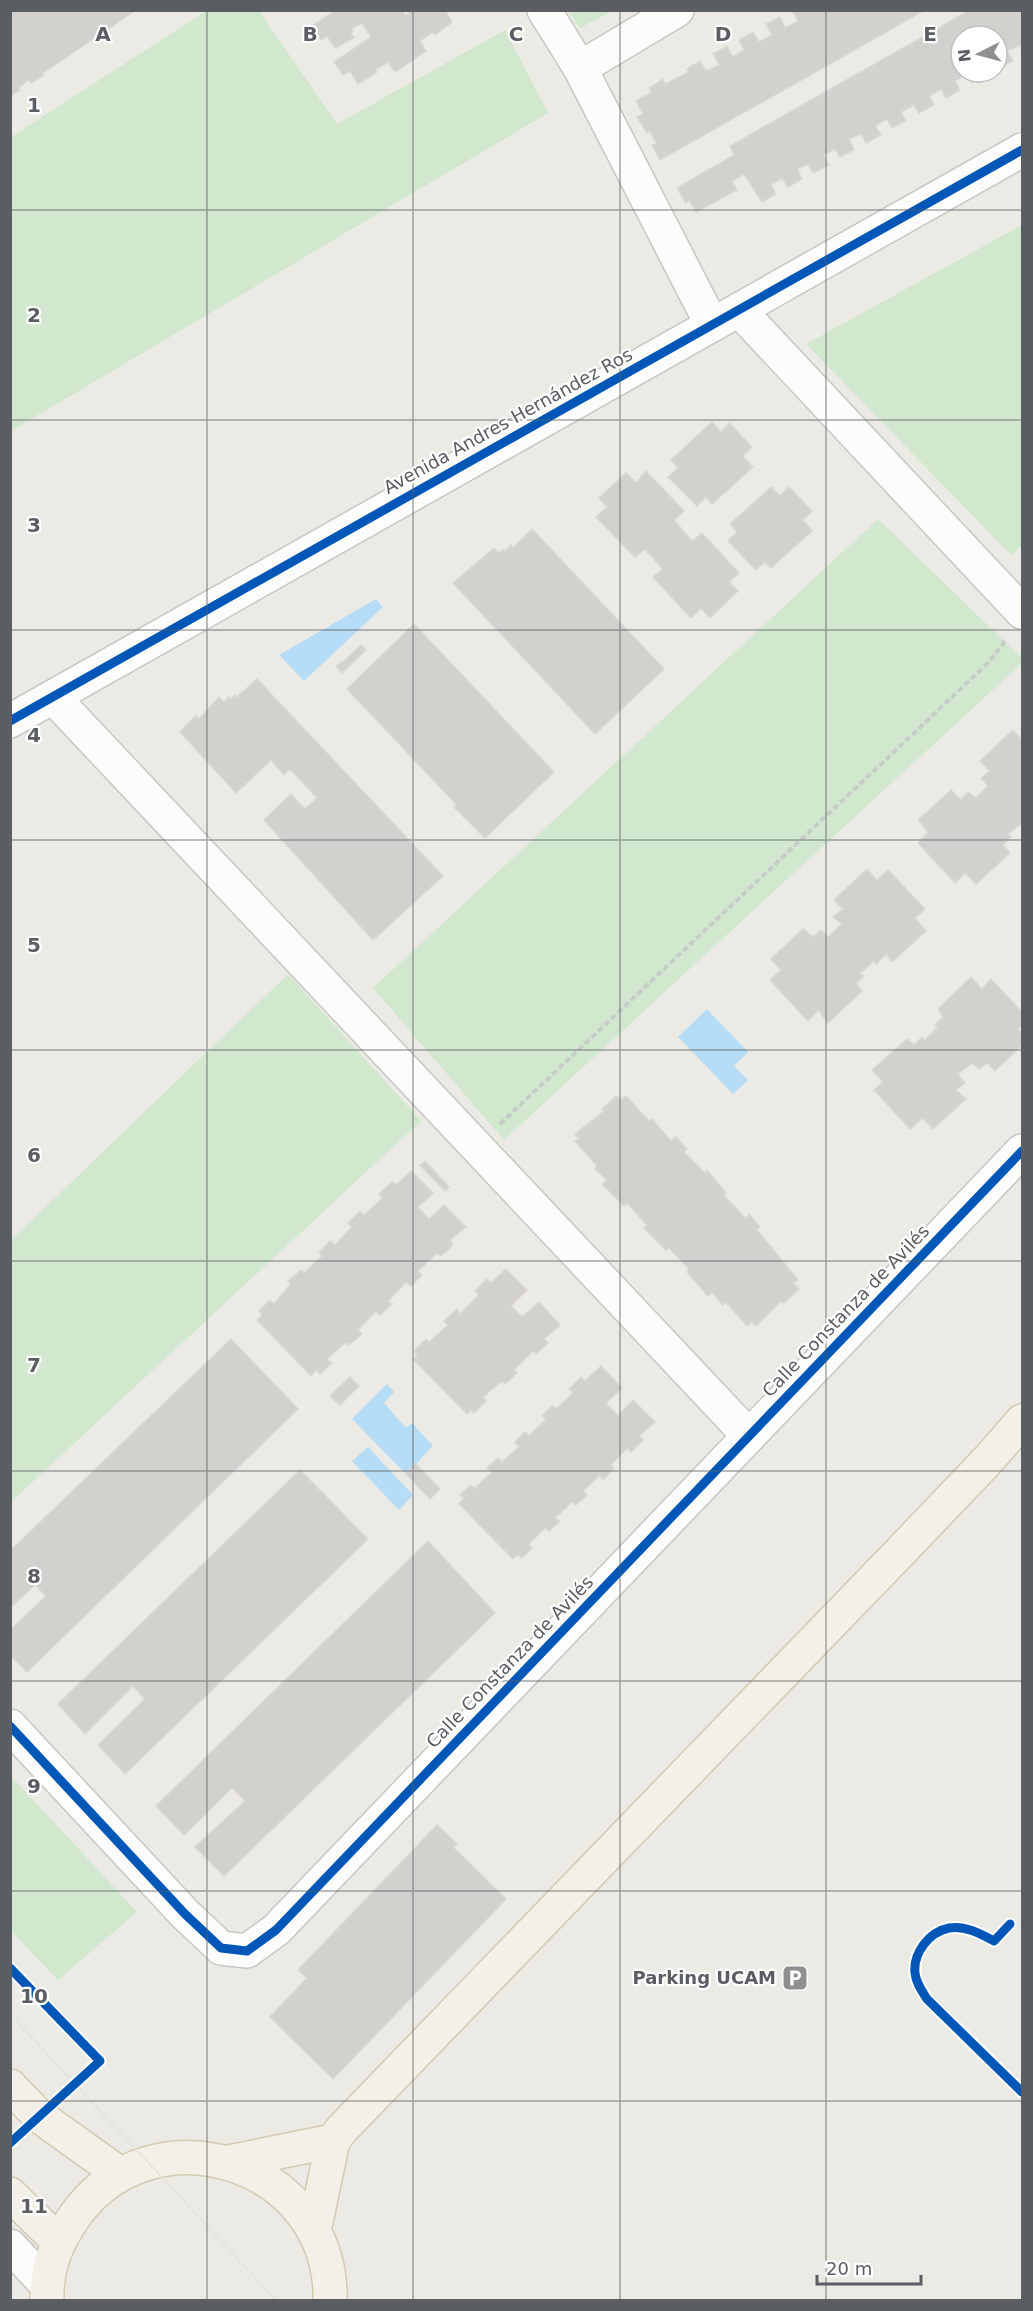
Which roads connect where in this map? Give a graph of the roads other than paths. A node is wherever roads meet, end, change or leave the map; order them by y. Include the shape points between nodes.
1 (544, 10) edge
2 (678, 10) edge
3 (580, 68) junction
4 (1023, 150) edge
5 (726, 318) junction
6 (1016, 623) edge
7 (52, 697) junction
8 (10, 721) edge
9 (1023, 1151) edge
10 (1023, 1420) edge
11 (749, 1436) junction
12 (10, 1726) edge
13 (10, 2086) edge
14 (333, 2141) junction
15 (229, 2162) junction
16 (120, 2174) junction
17 (10, 2194) edge
18 (314, 2231) junction
19 (58, 2241) junction
20 (10, 2246) edge
21 (47, 2292) edge
22 (330, 2301) edge

1 - 3 street
2 - 3 street
3 - 5 street
4 - 5 street, Avenida Andres Hernández Ros
5 - 6 street
5 - 7 street, Avenida Andres Hernández Ros
7 - 8 street, Avenida Andres Hernández Ros
7 - 11 street
9 - 11 street, Calle Constanza de Avilés
10 - 14 main road
11 - 12 street, Calle Constanza de Avilés via 276,1930 247,1951 221,1948 184,1914
13 - 16 main road via 39,2116
14 - 15 main road
14 - 18 main road
15 - 16 main road via 175,2157
15 - 18 main road via 264,2177 292,2201
16 - 19 main road via 84,2202
17 - 19 main road
18 - 22 main road via 330,2279
19 - 21 main road via 50,2262
20 - 21 street

